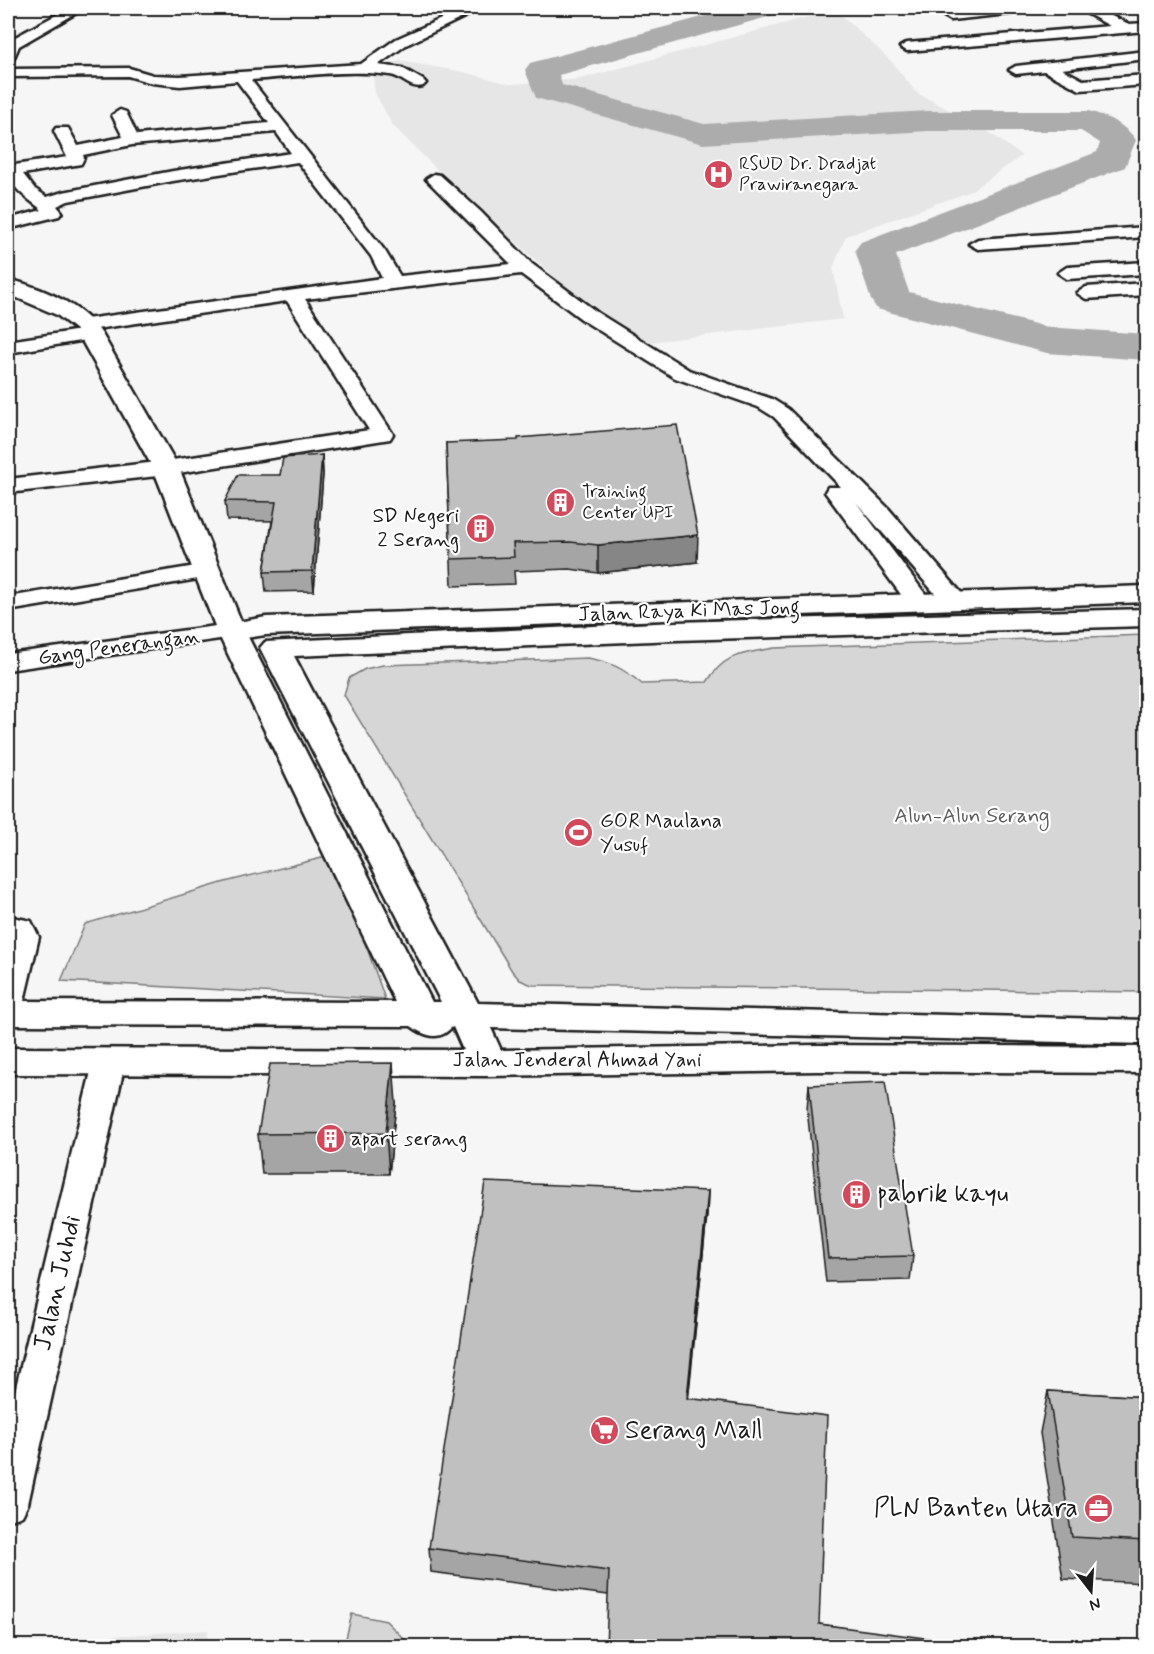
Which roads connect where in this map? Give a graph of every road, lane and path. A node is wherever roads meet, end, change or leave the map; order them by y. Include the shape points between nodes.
1 (59, 8) edge
2 (76, 8) edge
3 (476, 8) edge
4 (1027, 8) edge
5 (1084, 8) edge
6 (951, 16) dead end
7 (1146, 27) edge
8 (1125, 28) junction
9 (1146, 39) edge
10 (907, 47) dead end
11 (8, 50) edge
12 (1146, 55) edge
13 (1047, 67) junction
14 (365, 68) junction
15 (1016, 70) dead end
16 (8, 73) edge
17 (241, 77) junction
18 (1146, 80) edge
19 (418, 83) dead end
20 (120, 115) dead end
21 (280, 127) junction
22 (62, 130) dead end
23 (132, 140) junction
24 (73, 152) junction
25 (303, 156) junction
26 (9, 170) edge
27 (434, 179) dead end
28 (46, 204) junction
29 (8, 224) edge
30 (1146, 232) edge
31 (978, 244) dead end
32 (525, 267) junction
33 (1146, 268) edge
34 (1066, 273) dead end
35 (393, 281) junction
36 (8, 286) edge
37 (1146, 289) edge
38 (1086, 293) dead end
39 (293, 295) junction
40 (88, 330) junction
41 (8, 347) edge
42 (781, 413) junction
43 (166, 468) junction
44 (8, 486) edge
45 (208, 571) junction
46 (1146, 594) edge
47 (954, 600) junction
48 (920, 603) junction
49 (8, 604) edge
50 (1146, 617) edge
51 (501, 628) junction
52 (231, 631) junction
53 (8, 662) edge
54 (339, 771) junction
55 (305, 781) junction
56 (8, 925) edge
57 (8, 1000) edge
58 (8, 1013) edge
59 (419, 1014) junction
60 (466, 1015) junction
61 (1146, 1032) edge
62 (1146, 1060) edge
63 (8, 1062) edge
64 (109, 1063) junction
65 (488, 1063) junction
66 (13, 1456) edge
67 (8, 1504) edge

1 - 2 street
2 - 11 street via 41,26
3 - 14 street via 401,42
4 - 6 street
5 - 8 street
7 - 8 street
8 - 9 street
8 - 10 street
12 - 13 street
13 - 15 street
13 - 18 street via 1080,85
14 - 17 street
14 - 19 street via 397,71
16 - 17 street via 129,72 173,81
17 - 21 street
20 - 23 street
21 - 23 street
21 - 25 street
22 - 24 street
23 - 24 street
24 - 26 street via 75,161
25 - 28 street via 173,176 63,197
25 - 35 street via 379,255
26 - 28 street via 28,193
27 - 32 street
28 - 29 street via 52,209 51,214
30 - 31 street
32 - 35 street
32 - 42 street via 591,317 682,374 765,403
33 - 34 street
35 - 39 street
36 - 40 main road via 56,306
37 - 38 street
39 - 40 street via 189,308
39 - 43 street via 382,434
40 - 41 street
40 - 43 main road
42 - 47 street via 880,513
42 - 48 street via 782,432 866,528
43 - 44 street
43 - 45 main road
45 - 49 street
45 - 52 main road
46 - 47 main road, Jalan Raya Ki Mas Jong
47 - 48 main road, Jalan Raya Ki Mas Jong
48 - 51 main road, Jalan Raya Ki Mas Jong
50 - 51 main road
51 - 52 main road, Jalan Raya Ki Mas Jong via 266,626
51 - 54 main road via 275,648
52 - 53 street, Gang Penerangan
52 - 55 main road
54 - 55 main road
54 - 60 main road
55 - 59 main road
56 - 57 street via 20,928 24,937
58 - 59 main road
59 - 60 main road
59 - 65 main road
60 - 61 main road
60 - 65 main road
62 - 65 main road, Jalan Jenderal Ahmad Yani via 816,1058
63 - 64 main road, Jalan Jenderal Ahmad Yani
64 - 65 main road, Jalan Jenderal Ahmad Yani
64 - 66 street, Jalan Juhdi
66 - 67 street, Jalan Juhdi

